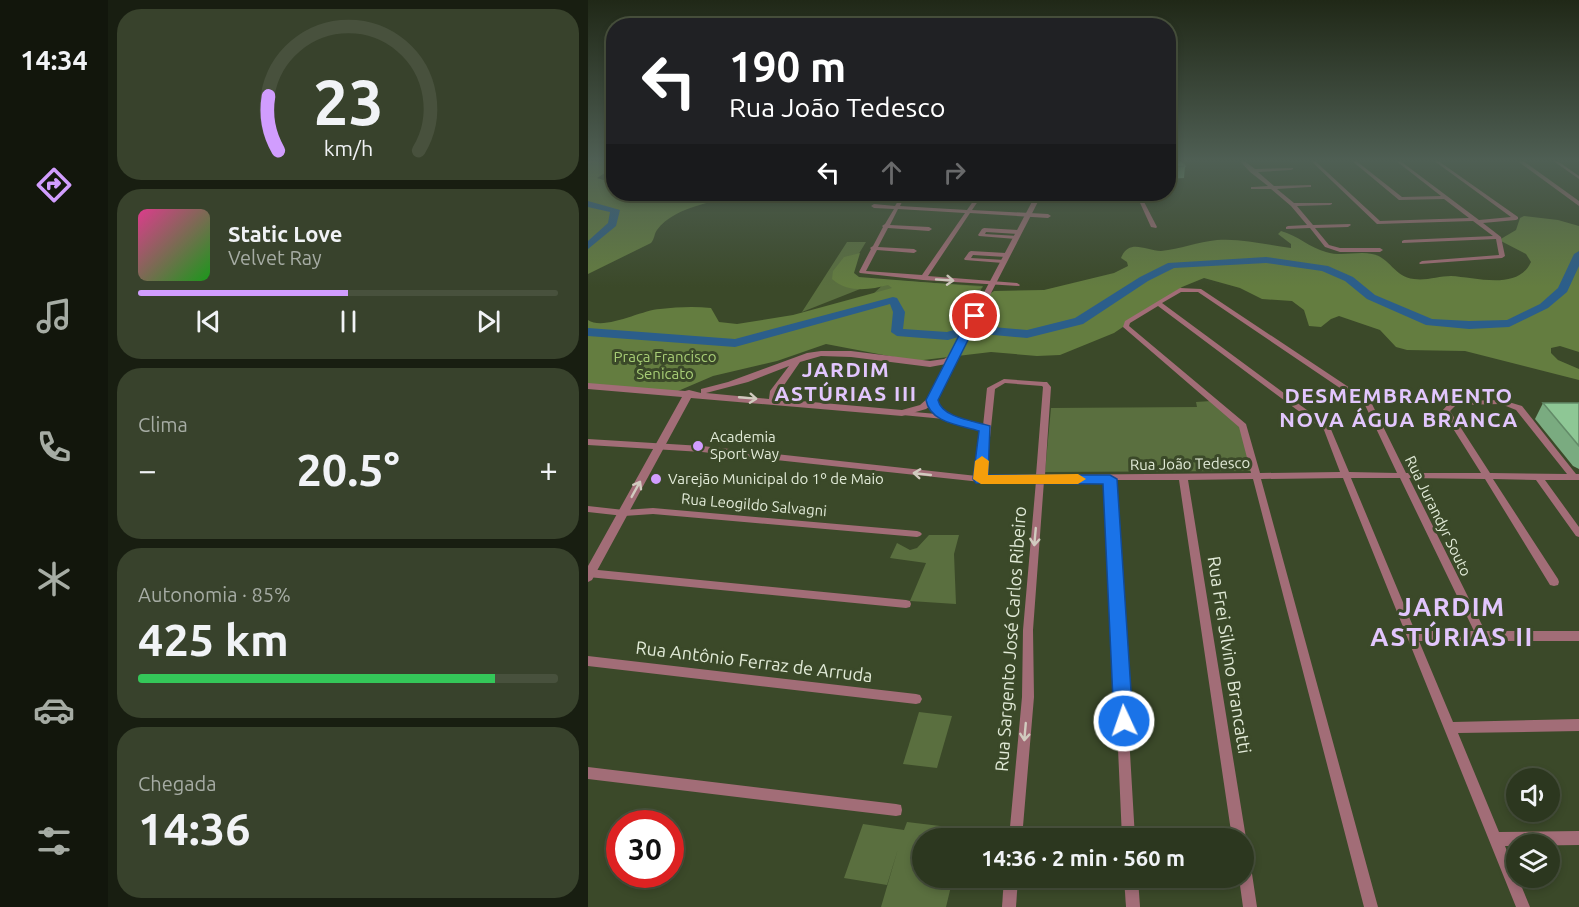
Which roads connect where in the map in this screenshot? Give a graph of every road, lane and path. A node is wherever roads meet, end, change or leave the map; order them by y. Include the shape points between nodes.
1 (899, 202) edge
2 (974, 202) edge
3 (1034, 202) edge
4 (1142, 202) edge
5 (1290, 202) edge
6 (1357, 202) edge
7 (1453, 202) edge
8 (1494, 202) edge
9 (1330, 204) dead end
10 (1293, 205) junction
11 (874, 206) dead end
12 (896, 207) junction
13 (968, 212) junction
14 (1027, 215) junction
15 (1048, 216) dead end
16 (1477, 220) junction
17 (1348, 225) dead end
18 (885, 226) junction
19 (1311, 227) junction
20 (1154, 228) dead end
21 (1288, 228) dead end
22 (929, 229) dead end
23 (1017, 235) junction
24 (1498, 237) junction
25 (1404, 242) dead end
26 (873, 248) junction
27 (1377, 250) dead end
28 (914, 251) dead end
29 (1005, 258) junction
30 (1422, 263) dead end
31 (923, 278) junction
32 (992, 283) junction
33 (1017, 285) dead end
34 (1158, 303) junction
35 (953, 356) junction
36 (796, 363) junction
37 (930, 364) junction
38 (945, 375) junction
39 (588, 386) edge
40 (689, 393) junction
41 (773, 400) junction
42 (932, 400) junction
43 (902, 413) junction
44 (945, 417) junction
45 (986, 429) junction
46 (588, 442) edge
47 (659, 448) junction
48 (1347, 475) junction
49 (1402, 475) junction
50 (1183, 477) junction
51 (1257, 477) junction
52 (1486, 477) junction
53 (1577, 477) edge
54 (1539, 478) junction
55 (981, 479) junction
56 (1040, 479) junction
57 (1110, 479) junction
58 (588, 509) edge
59 (624, 513) junction
60 (917, 534) dead end
61 (1579, 534) edge
62 (589, 574) edge
63 (1554, 582) dead end
64 (906, 604) dead end
65 (1481, 635) junction
66 (1413, 636) junction
67 (1579, 636) edge
68 (588, 661) edge
69 (916, 699) dead end
70 (1579, 725) edge
71 (1450, 728) junction
72 (588, 773) edge
73 (896, 810) dead end
74 (1016, 828) edge
75 (1128, 828) edge
76 (1237, 828) edge
77 (1579, 838) edge
78 (1496, 839) junction
79 (1010, 888) edge
80 (1131, 888) edge
81 (1247, 888) edge
82 (1009, 907) edge
83 (1132, 907) edge
84 (1250, 907) edge
85 (1371, 907) edge
86 (1523, 907) edge

1 - 12 street
2 - 13 street
3 - 14 street
4 - 20 street
5 - 10 street
6 - 16 street via 1379,223
7 - 16 street
8 - 16 street via 1516,218
9 - 10 street
10 - 19 street
11 - 12 street
12 - 13 street
12 - 18 street
13 - 14 street
13 - 31 street
14 - 15 street
14 - 23 street
16 - 24 street
17 - 19 street
18 - 22 street
18 - 26 street
19 - 21 street
19 - 27 street via 1333,248
23 - 23 street via 984,230 981,235
23 - 29 street
24 - 25 street
24 - 30 street via 1502,256 1499,258
26 - 28 street
26 - 31 street via 862,272
29 - 29 street via 971,253 967,258
29 - 32 street
31 -> 32 street
32 - 33 street
32 - 35 street
34 - 48 street via 1327,429
34 - 49 street, Rua Jurandyr Souto via 1180,290 1199,290 1368,404
34 - 51 street via 1127,322 1126,327 1243,426
35 - 37 street
35 - 38 street
36 - 37 street via 811,355 831,354
36 - 40 street
36 - 41 street
37 - 38 street
38 - 42 street
39 - 40 street
40 -> 41 street
40 - 47 street
41 - 43 street
42 - 43 street
42 - 44 street
43 - 44 street
44 - 45 street
45 - 55 street
45 - 56 street, Rua Sargento José Carlos Ribeiro via 992,388 996,384 1037,382 1047,387
46 - 47 street, Rua João Tedesco
55 -> 47 street, Rua João Tedesco via 702,449
59 -> 47 street
48 - 49 street, Rua João Tedesco
48 - 51 street, Rua João Tedesco
48 - 66 street
49 - 52 street, Rua João Tedesco
49 - 65 street, Rua Jurandyr Souto
50 - 51 street, Rua João Tedesco
50 - 57 street, Rua João Tedesco
50 - 76 street, Rua Frei Silvino Brancatti
51 - 85 street
52 - 53 street via 1446,411 1455,403 1510,403 1525,413
52 - 54 street, Rua João Tedesco
52 - 63 street
53 - 54 street, Rua João Tedesco
54 - 61 street
55 - 56 street, Rua João Tedesco
56 - 57 street, Rua João Tedesco
56 -> 74 street, Rua Sargento José Carlos Ribeiro via 1028,630 1028,697
57 - 75 street
58 - 59 street, Rua Leogildo Salvagni
59 - 60 street, Rua Leogildo Salvagni via 653,512
59 - 62 street
62 - 64 street
65 - 66 street
65 - 67 street
66 - 71 street
68 - 69 street, Rua Antônio Ferraz de Arruda
70 - 71 street
71 - 78 street
72 - 73 street
77 - 78 street
78 - 86 street
79 - 82 street
80 - 83 street
81 - 84 street

